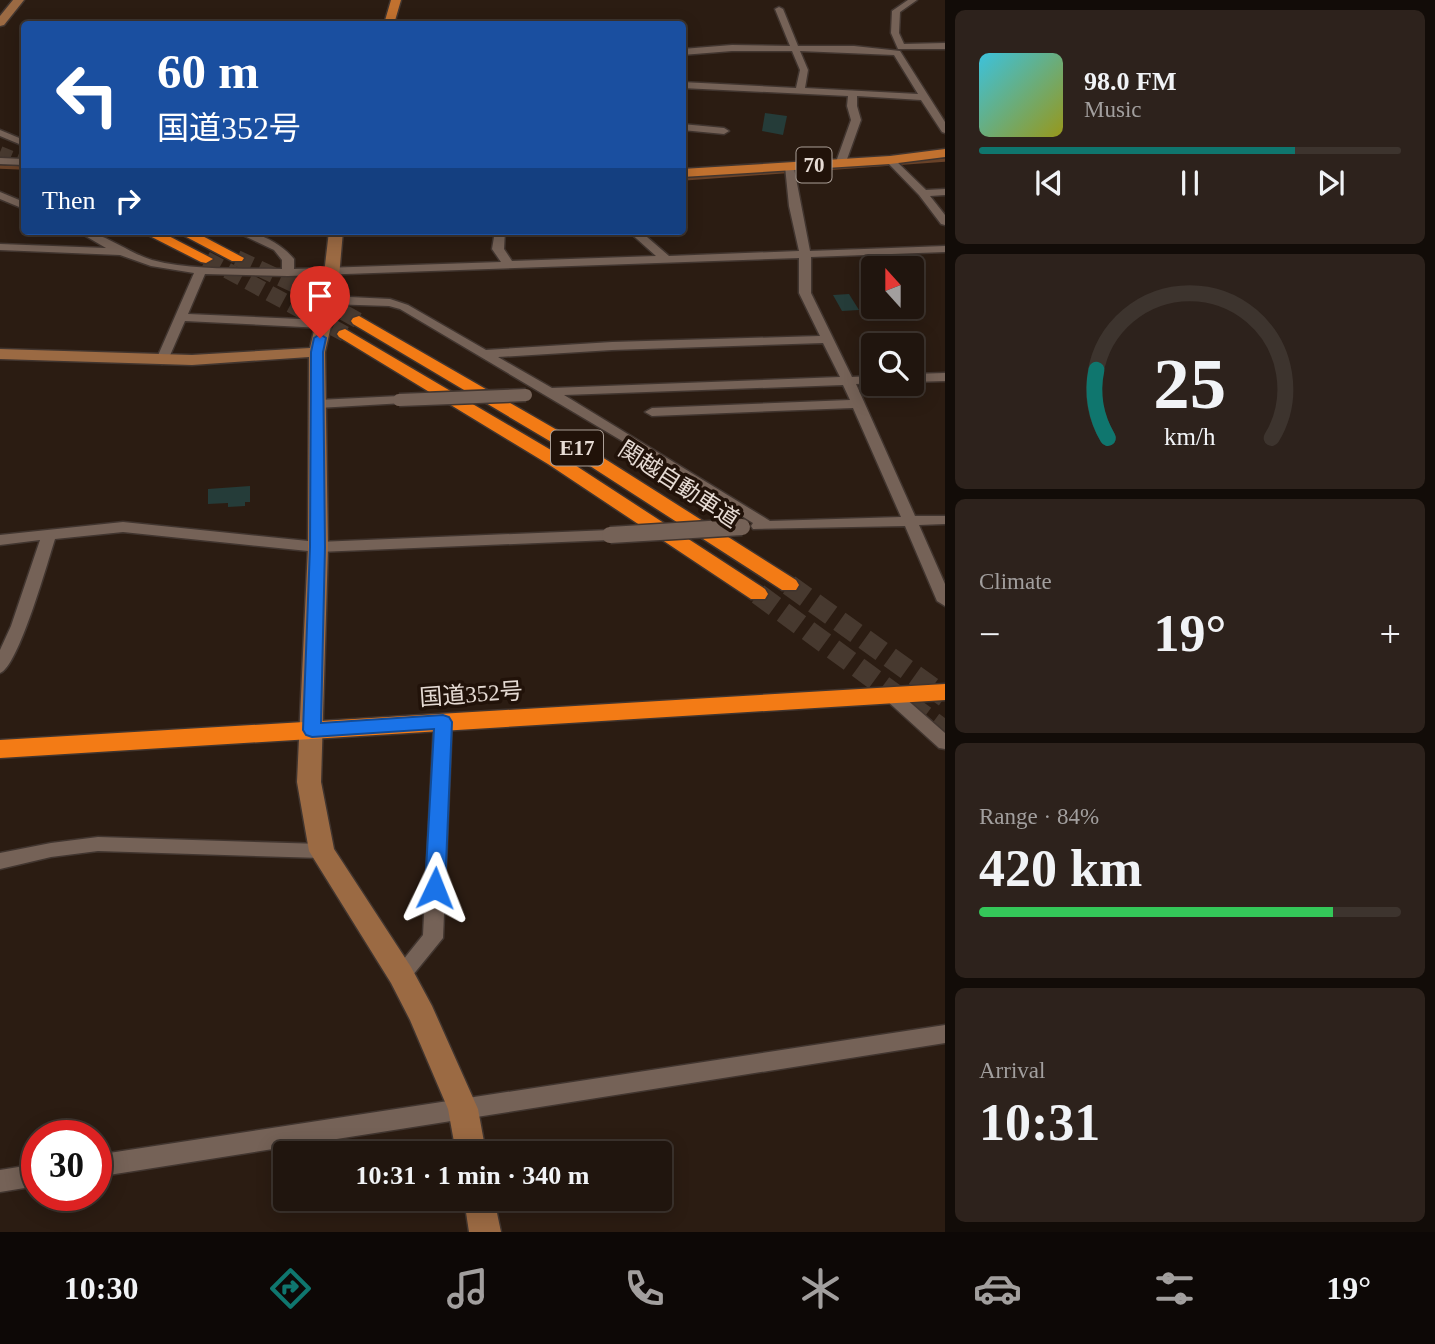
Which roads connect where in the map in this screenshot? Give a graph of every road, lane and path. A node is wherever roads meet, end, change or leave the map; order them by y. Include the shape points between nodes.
1 (19, 0) edge
2 (396, 0) edge
3 (913, 0) edge
4 (779, 9) dead end
5 (390, 21) edge
6 (0, 23) edge
7 (945, 47) edge
8 (797, 49) junction
9 (899, 50) junction
10 (686, 52) edge
11 (686, 85) edge
12 (800, 89) junction
13 (853, 92) junction
14 (925, 97) junction
15 (686, 127) edge
16 (945, 130) edge
17 (724, 131) dead end
18 (0, 133) edge
19 (21, 142) edge
20 (945, 153) edge
21 (890, 160) junction
22 (0, 161) edge
23 (21, 162) edge
24 (841, 162) junction
25 (789, 167) junction
26 (686, 173) edge
27 (945, 192) edge
28 (923, 193) junction
29 (0, 195) edge
30 (21, 205) edge
31 (945, 222) edge
32 (89, 235) edge
33 (154, 235) edge
34 (189, 235) edge
35 (248, 235) edge
36 (336, 235) edge
37 (500, 235) edge
38 (638, 235) edge
39 (0, 247) edge
40 (945, 249) edge
41 (121, 252) junction
42 (805, 255) junction
43 (237, 258) tunnel mouth
44 (666, 259) junction
45 (508, 264) junction
46 (203, 265) junction
47 (332, 272) junction
48 (288, 273) junction
49 (329, 300) junction
50 (183, 317) junction
51 (323, 324) junction
52 (827, 339) junction
53 (317, 352) junction
54 (0, 354) edge
55 (485, 354) junction
56 (162, 360) junction
57 (945, 377) edge
58 (924, 378) edge
59 (861, 380) edge
60 (848, 381) junction
61 (552, 392) junction
62 (318, 404) junction
63 (858, 404) junction
64 (652, 412) dead end
65 (945, 520) edge
66 (908, 522) junction
67 (768, 526) junction
68 (50, 536) junction
69 (0, 541) edge
70 (318, 547) junction
71 (789, 585) tunnel mouth
72 (758, 594) tunnel mouth
73 (945, 601) edge
74 (1, 662) edge
75 (945, 692) edge
76 (891, 695) junction
77 (443, 722) junction
78 (312, 730) junction
79 (945, 743) edge
80 (0, 749) edge
81 (322, 851) junction
82 (0, 861) edge
83 (401, 975) junction
84 (945, 1034) edge
85 (463, 1109) junction
86 (469, 1141) edge
87 (112, 1164) edge
88 (21, 1178) edge
89 (0, 1181) edge
90 (481, 1211) edge
91 (485, 1232) edge

1 - 6 street
2 - 5 main road
3 - 9 street via 896,12
4 - 8 street
7 - 9 street
8 - 9 street
8 - 10 street
8 - 12 street via 804,70
9 - 14 street
11 - 12 street
12 - 13 street
13 - 14 street
13 - 24 street via 856,120
14 - 16 street
15 - 17 street
18 - 19 street
20 - 21 main road, 70
21 - 24 main road, 70
21 - 28 street
22 - 23 street
24 - 25 main road, 70
25 - 26 main road, 70
25 - 42 street
27 - 28 street
28 - 31 street
29 - 30 street
32 - 41 street
33 - 46 highway
34 - 43 highway
35 - 48 street via 278,248 288,259
36 - 47 street
37 - 45 street via 498,249
38 - 44 street
39 - 41 street
40 - 42 street
41 - 46 street via 151,262
42 - 44 street
42 - 52 street via 805,293
44 - 45 street
45 - 47 street
46 - 48 street
46 - 50 street
47 - 48 street
47 - 49 street
49 - 51 street
49 - 55 street via 404,307
50 - 51 street
50 - 56 street
51 - 53 street
52 - 55 street
52 - 60 street
53 - 56 street
53 - 62 street
54 - 56 street
55 - 61 street
57 - 58 street
59 - 60 street
60 - 61 street
60 - 63 street
61 - 62 street, bridge
61 - 67 street
62 - 70 street
63 - 64 street
63 - 66 street
65 - 66 street
66 - 67 street
66 - 73 street
67 - 70 street, bridge
68 - 69 street
68 - 70 street via 123,527
68 - 74 street via 19,626
70 - 78 street
71 - 72 highway, 関越自動車道 / E17 via 508,405 352,327
75 - 76 highway, 国道352号
76 - 77 highway, 国道352号
76 - 79 street
77 - 78 highway, 国道352号
77 - 83 street via 433,938
78 - 80 highway, 国道352号
78 - 81 street via 309,782
81 - 82 street via 99,844
81 - 83 street
83 - 85 street
84 - 85 street
85 - 86 street
85 - 87 street
88 - 89 street
90 - 91 street

